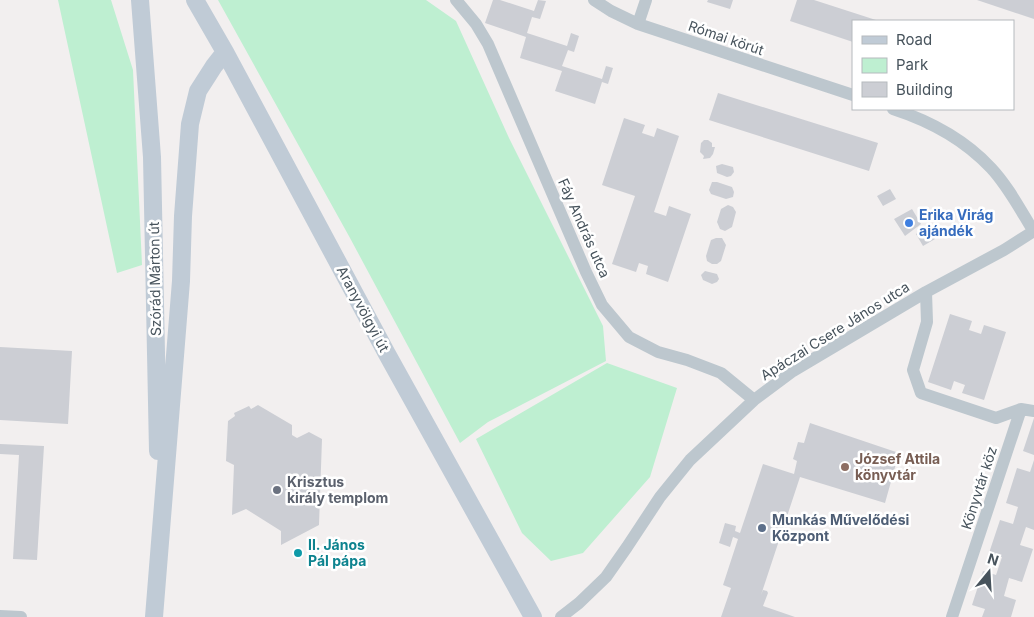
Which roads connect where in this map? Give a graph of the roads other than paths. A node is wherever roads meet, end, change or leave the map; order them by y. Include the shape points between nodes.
1 (140, 0) edge
2 (195, 0) edge
3 (456, 0) edge
4 (594, 0) edge
5 (646, 0) edge
6 (638, 24) junction
7 (225, 52) junction
8 (852, 96) edge
9 (896, 110) edge
10 (1034, 232) edge
11 (926, 292) junction
12 (754, 400) junction
13 (1021, 409) junction
14 (1034, 411) edge
15 (160, 559) junction
16 (0, 616) edge
17 (21, 617) edge
18 (154, 617) edge
19 (533, 617) edge
20 (561, 617) edge
21 (952, 617) edge

1 - 15 street, Szórád Márton út via 152,157
2 - 7 street, Aranyvölgyi út
3 - 12 street, Fáy András utca via 488,44 602,304 629,336 658,352 722,373
4 - 6 street, Római körút
5 - 6 street
6 - 8 street, Római körút
7 - 15 street, Szórád Márton út via 198,91 190,124
7 - 19 street, Aranyvölgyi út
9 - 10 street via 936,125 974,151 992,169
10 - 11 street, Apáczai Csere János utca
11 - 12 street, Apáczai Csere János utca via 793,371
11 - 13 street, Apáczai Csere János utca via 928,322 913,370 921,393 996,418
12 - 20 street, Apáczai Csere János utca via 690,460 660,497 606,577
13 - 14 street
13 - 21 street, Könyvtár köz
15 - 18 street, Szórád Márton út
16 - 17 street

